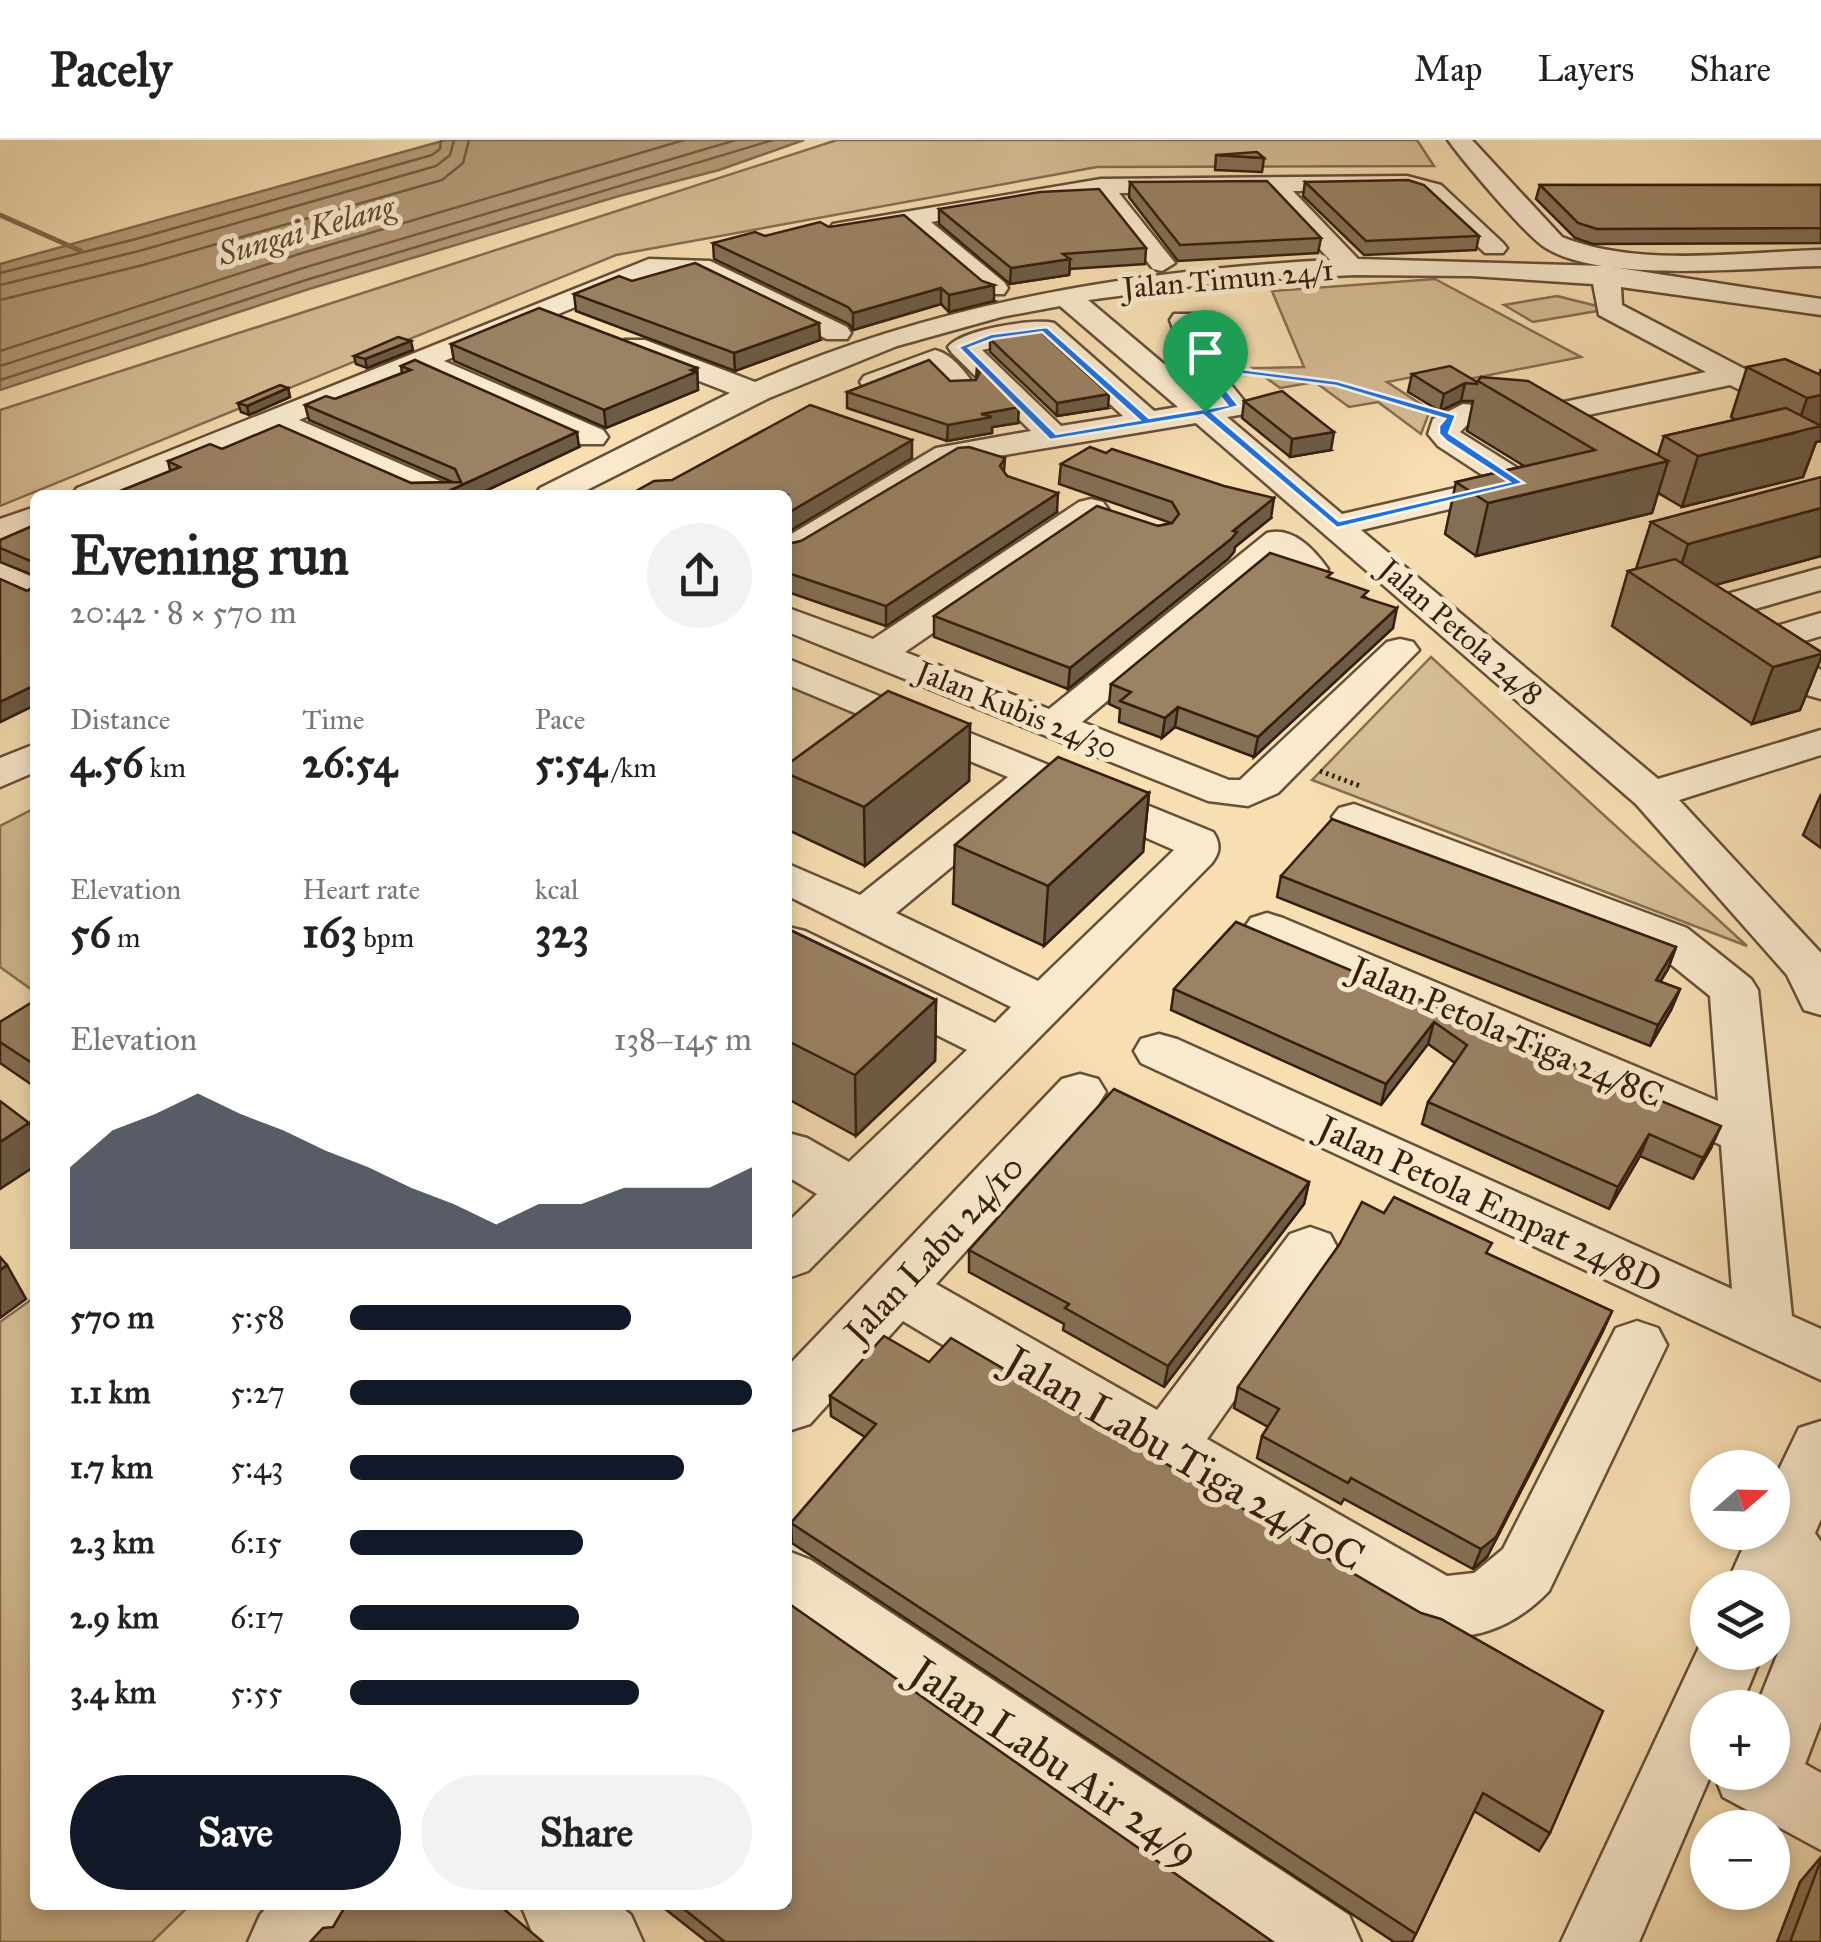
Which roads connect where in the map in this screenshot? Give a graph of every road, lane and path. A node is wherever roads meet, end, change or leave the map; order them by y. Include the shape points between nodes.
1 (1459, 140) edge
2 (1272, 183) junction
3 (1101, 186) junction
4 (1504, 188) junction
5 (1543, 188) edge
6 (912, 219) junction
7 (829, 231) edge
8 (1494, 248) dead end
9 (1821, 258) edge
10 (1162, 263) dead end
11 (1352, 268) junction
12 (1607, 283) junction
13 (994, 288) edge
14 (1067, 297) junction
15 (1821, 307) edge
16 (542, 311) junction
17 (1184, 320) dead end
18 (577, 324) edge
19 (837, 333) dead end
20 (1821, 334) edge
21 (612, 338) edge
22 (419, 361) junction
23 (1201, 366) junction
24 (1733, 374) junction
25 (961, 386) edge
26 (754, 392) junction
27 (844, 394) edge
28 (1205, 412) junction
29 (1452, 418) junction
30 (272, 420) junction
31 (1147, 421) junction
32 (1821, 421) edge
33 (592, 437) dead end
34 (1054, 438) junction
35 (912, 443) edge
36 (947, 455) junction
37 (136, 488) edge
38 (433, 490) edge
39 (562, 490) edge
40 (1056, 496) edge
41 (30, 519) edge
42 (1337, 525) junction
43 (0, 531) edge
44 (792, 548) edge
45 (1310, 569) edge
46 (0, 574) edge
47 (1821, 579) edge
48 (30, 590) edge
49 (792, 621) edge
50 (1821, 624) edge
51 (1754, 644) junction
52 (1400, 650) dead end
53 (876, 654) junction
54 (792, 674) edge
55 (930, 676) junction
56 (1816, 680) edge
57 (867, 722) junction
58 (1054, 725) junction
59 (1819, 744) edge
60 (30, 759) edge
61 (0, 774) edge
62 (1037, 774) junction
63 (1651, 796) junction
64 (1354, 817) dead end
65 (792, 880) edge
66 (864, 916) junction
67 (1268, 928) dead end
68 (792, 944) edge
69 (1821, 999) edge
70 (1044, 1004) junction
71 (1001, 1046) junction
72 (1159, 1051) dead end
73 (1080, 1092) dead end
74 (1747, 1135) junction
75 (792, 1154) edge
76 (854, 1190) junction
77 (1310, 1248) dead end
78 (792, 1252) edge
79 (896, 1288) junction
80 (1764, 1330) junction
81 (1637, 1345) dead end
82 (1821, 1356) edge
83 (792, 1402) edge
84 (1166, 1447) junction
85 (1821, 1447) edge
86 (1769, 1562) edge
87 (792, 1584) edge
88 (1821, 1628) edge
89 (1790, 1692) edge
90 (1734, 1790) edge
91 (317, 1910) edge
92 (564, 1910) edge
93 (288, 1942) edge
94 (604, 1942) edge
95 (1322, 1942) edge
96 (1600, 1942) edge

1 - 4 street
2 - 3 street
2 - 8 street via 1421,185
2 - 11 street
3 - 6 street
3 - 10 street
4 - 5 street
4 - 9 street via 1553,242 1584,256
6 - 7 street
6 - 13 street
11 - 12 street, Jalan Timun 24/1 via 1498,268
11 - 14 street, Jalan Timun 24/1
12 - 15 street, Jalan Timun 24/1
12 - 20 street
12 - 24 street via 1609,309
14 - 26 street, Jalan Timun 24/1 via 988,311 886,341
14 - 28 street, Jalan Petola 24/8
16 - 18 street
16 - 19 street via 648,267 683,265 701,267
16 - 22 street
17 - 23 street
21 - 26 street
22 - 30 street
22 - 33 street
23 - 28 street via 1234,406
23 - 29 path via 1337,384
24 - 29 street via 1526,419 1479,412
24 - 32 street
25 - 27 street via 935,359
26 - 39 street, Jalan Timun 24/1
28 - 31 street
28 - 42 street, Jalan Petola 24/8
29 - 42 street via 1444,434 1518,483
30 - 37 street
30 - 38 street
31 - 34 street
31 - 34 street via 1044,329 962,347
34 - 36 street
35 - 36 street
36 - 44 street
40 - 53 street via 1107,514
41 - 43 street
42 - 63 street, Jalan Petola 24/8
45 - 58 street via 1278,540
46 - 48 street
47 - 51 street via 1704,612
49 - 53 street, Jalan Kubis 24/30
50 - 51 street
51 - 56 street
52 - 58 street, Jalan Kubis 24/30 via 1248,793 1223,792
53 - 55 street, Jalan Kubis 24/30
54 - 57 street
55 - 57 street
55 - 58 street, Jalan Kubis 24/30
57 - 62 street
59 - 63 street
60 - 61 street
62 - 66 street
62 - 70 street via 1197,841 1196,854
63 - 69 street, Jalan Petola 24/8 via 1808,969
64 - 74 street via 1670,938 1734,990
65 - 66 street
66 - 70 street
67 - 74 street, Jalan Petola Tiga 24/8C
68 - 71 street
70 - 71 street
71 - 76 street
72 - 80 street, Jalan Petola Empat 24/8D
73 - 79 street, Jalan Labu 24/10
74 - 80 street
75 - 76 street
76 - 78 street
77 - 84 street
79 - 83 street, Jalan Labu 24/10
79 - 84 street, Jalan Labu Tiga 24/10C
80 - 82 street, Jalan Petola Empat 24/8D
81 - 84 street, Jalan Labu Tiga 24/10C via 1526,1570 1504,1594 1480,1606 1439,1608
85 - 86 street
86 - 88 street via 1806,1574
87 - 95 street, Jalan Labu Air 24/9
88 - 89 street
90 - 96 street
91 - 93 street
92 - 94 street

